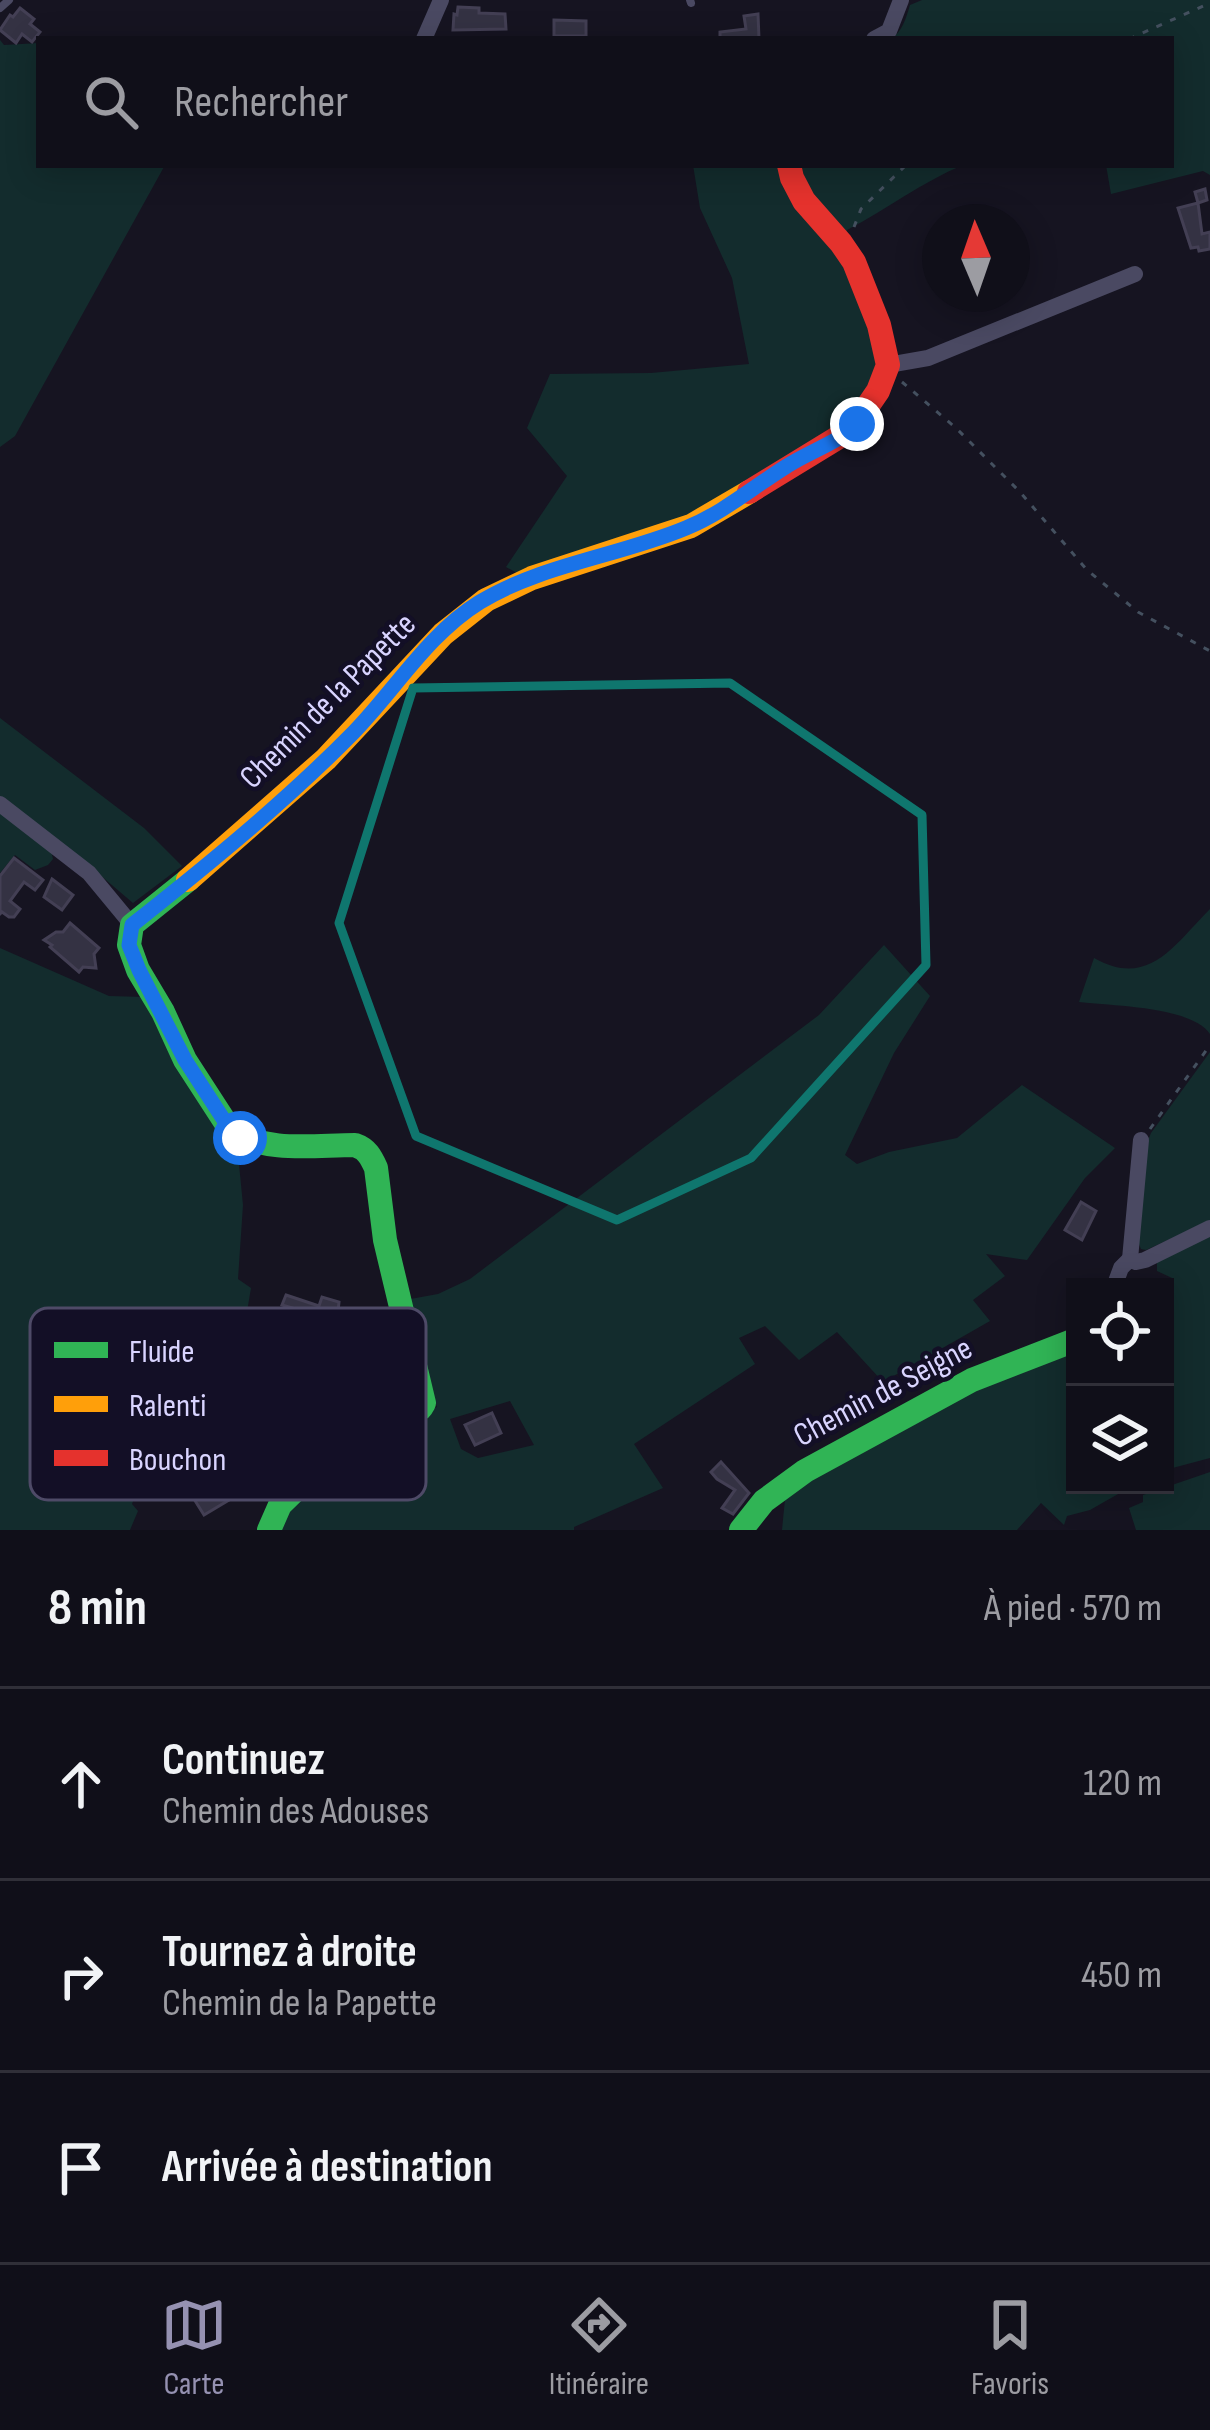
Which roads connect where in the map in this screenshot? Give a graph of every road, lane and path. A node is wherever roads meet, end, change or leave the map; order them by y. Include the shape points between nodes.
1 (9, 0) edge
2 (441, 0) edge
3 (901, 0) edge
4 (1210, 3) edge
5 (0, 8) edge
6 (425, 36) edge
7 (880, 36) edge
8 (1136, 36) edge
9 (789, 168) edge
10 (903, 168) edge
11 (853, 259) junction
12 (1135, 274) dead end
13 (888, 365) junction
14 (1210, 651) edge
15 (0, 804) edge
16 (131, 929) junction
17 (1210, 1045) edge
18 (1141, 1140) joint
19 (1210, 1228) edge
20 (1130, 1259) junction
21 (1117, 1278) edge
22 (401, 1308) edge
23 (1066, 1343) edge
24 (285, 1500) edge
25 (268, 1530) edge
26 (740, 1530) edge

1 - 5 lane
2 - 6 street
3 - 7 street
4 - 8 path
9 - 11 street via 802,198
10 - 11 path via 861,209
11 - 13 street
12 - 13 street via 928,358
13 - 14 path via 1020,492 1087,570 1138,612
13 - 16 street, Chemin de la Papette via 847,434 710,517 527,579 460,615 351,735
15 - 16 street via 89,873
16 - 22 street via 131,954 231,1131 256,1144 355,1145 371,1157
17 - 18 path
18 - 20 street
19 - 20 street
20 - 21 street
23 - 26 street, Chemin de Seigne via 972,1380 805,1471
24 - 25 street

